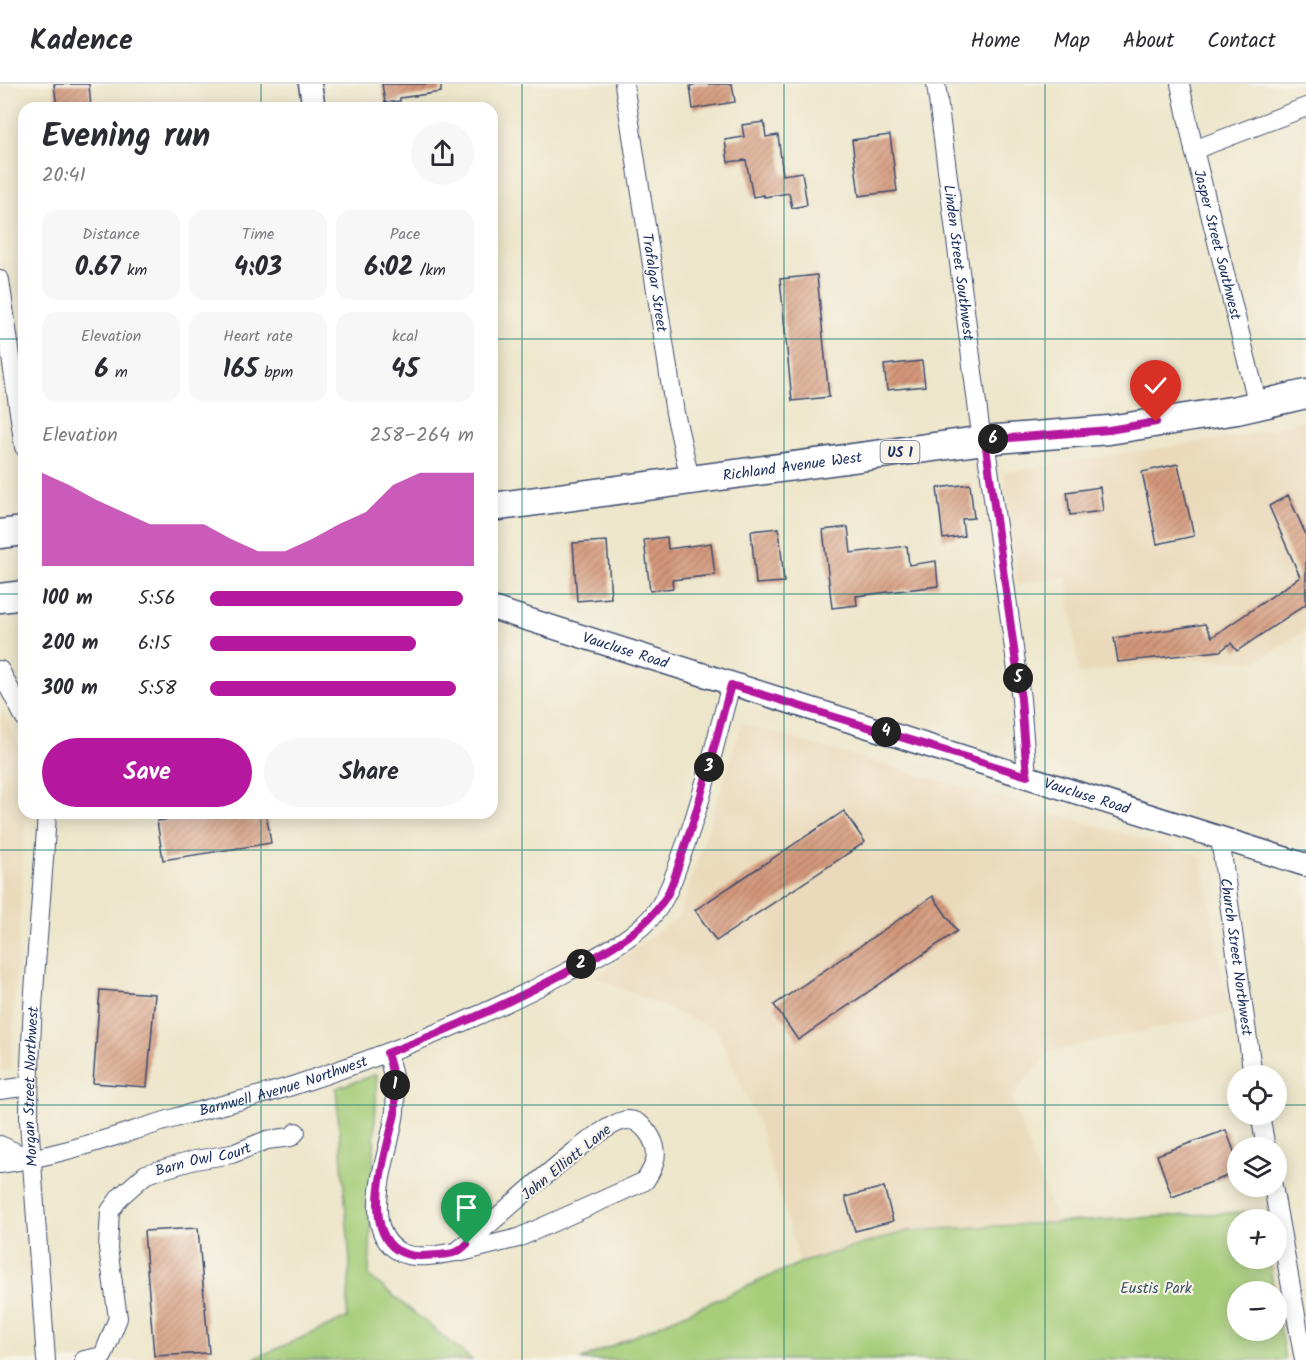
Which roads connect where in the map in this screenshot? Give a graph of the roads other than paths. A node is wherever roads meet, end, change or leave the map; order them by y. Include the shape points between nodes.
1 (310, 84) edge
2 (624, 84) edge
3 (936, 84) edge
4 (1180, 84) edge
5 (313, 102) edge
6 (1306, 107) edge
7 (1194, 150) junction
8 (0, 283) edge
9 (1306, 394) edge
10 (1258, 405) junction
11 (18, 406) edge
12 (985, 440) junction
13 (690, 479) junction
14 (498, 506) edge
15 (18, 532) edge
16 (0, 534) edge
17 (18, 596) edge
18 (0, 598) edge
19 (498, 610) edge
20 (0, 670) edge
21 (731, 685) junction
22 (18, 705) edge
23 (1027, 776) junction
24 (47, 819) edge
25 (1220, 838) junction
26 (1306, 865) edge
27 (387, 1053) junction
28 (1251, 1065) edge
29 (29, 1086) junction
30 (0, 1090) edge
31 (296, 1132) dead end
32 (0, 1145) edge
33 (32, 1160) junction
34 (0, 1164) edge
35 (1276, 1197) edge
36 (456, 1252) junction
37 (1301, 1305) edge
38 (46, 1360) edge
39 (84, 1360) edge
40 (1304, 1360) edge

1 - 5 street
2 - 13 street, Trafalgar Street via 675,413
3 - 12 street, Linden Street Southwest via 980,427
4 - 7 street, Jasper Street Southwest
6 - 7 street
7 - 10 street, Jasper Street Southwest
8 - 11 street
9 - 10 main road, Richland Avenue West / US 1
10 - 12 main road, Richland Avenue West / US 1 via 1109,430
12 - 13 main road, Richland Avenue West / US 1
12 - 23 street, Linden Street Southwest via 1021,699
13 - 14 main road, Richland Avenue West / US 1
15 - 16 main road
17 - 18 main road
19 - 21 street, Vaucluse Road
20 - 22 street
21 - 23 street, Vaucluse Road
21 - 27 street, Barnwell Avenue Northwest via 695,820 667,895 656,912 596,957 521,997
23 - 25 street, Vaucluse Road
24 - 29 street, Morgan Street Northwest
25 - 26 street, Vaucluse Road
25 - 28 street, Church Street Northwest
27 - 33 street, Barnwell Avenue Northwest via 292,1086
27 - 36 street, John Elliott Lane via 395,1077 396,1101 378,1199 383,1232 390,1245 402,1253 415,1256
29 - 30 street
29 - 33 street, Morgan Street Northwest
31 - 39 street, Barn Owl Court via 291,1137 267,1140 232,1154 147,1174 120,1197 110,1211 108,1248 118,1318 103,1356
32 - 33 street
33 - 34 street, Barnwell Avenue Northwest
33 - 38 street, Morgan Street Northwest
35 - 37 street
36 - 36 street, John Elliott Lane via 518,1238 645,1181 654,1168 652,1137 629,1119 607,1128
37 - 40 street

